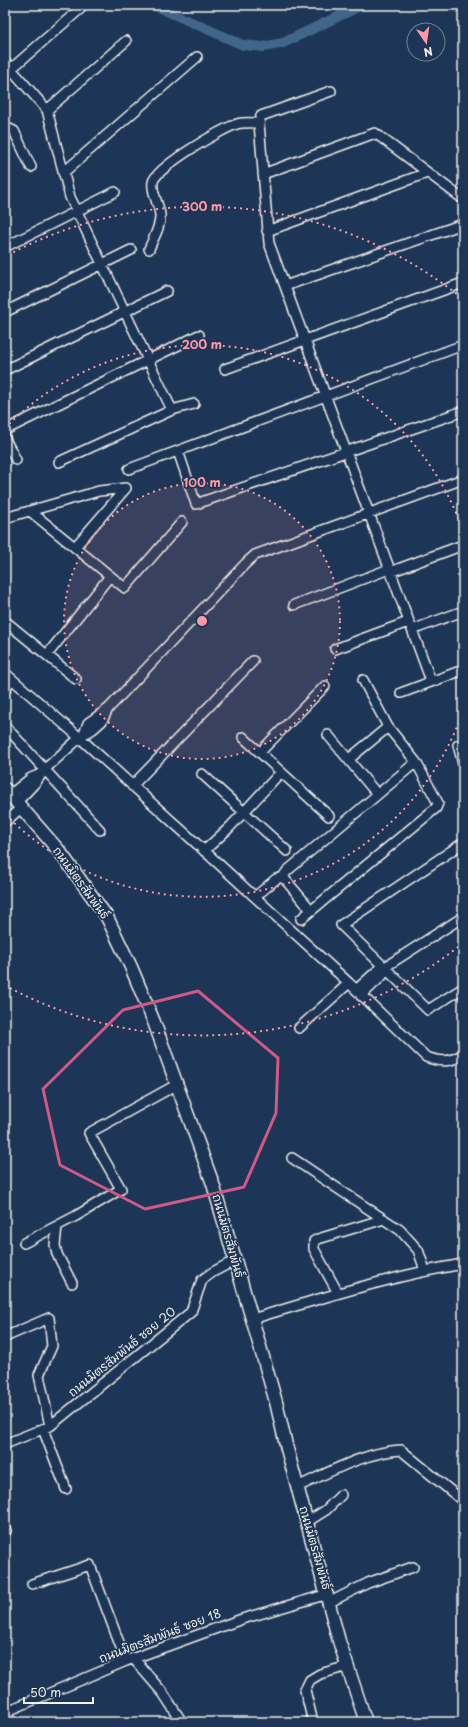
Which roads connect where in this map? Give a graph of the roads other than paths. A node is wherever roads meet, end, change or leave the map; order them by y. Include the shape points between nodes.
1 (80, 9) dead end
2 (126, 41) dead end
3 (197, 58) dead end
4 (5, 62) edge
5 (12, 69) junction
6 (331, 91) dead end
7 (47, 110) junction
8 (259, 123) junction
9 (5, 127) edge
10 (31, 167) dead end
11 (63, 173) junction
12 (427, 173) junction
13 (263, 174) junction
14 (115, 192) dead end
15 (463, 199) edge
16 (78, 211) junction
17 (463, 224) edge
18 (267, 231) junction
19 (5, 247) edge
20 (132, 250) dead end
21 (149, 250) dead end
22 (103, 264) junction
23 (463, 282) edge
24 (285, 286) junction
25 (167, 291) dead end
26 (5, 312) edge
27 (126, 312) junction
28 (199, 335) dead end
29 (305, 341) junction
30 (463, 345) edge
31 (148, 360) junction
32 (225, 368) dead end
33 (5, 370) edge
34 (325, 395) junction
35 (194, 404) dead end
36 (172, 410) junction
37 (463, 411) edge
38 (5, 430) edge
39 (5, 439) edge
40 (178, 451) junction
41 (346, 453) junction
42 (16, 460) dead end
43 (59, 462) dead end
44 (129, 469) dead end
45 (463, 479) edge
46 (30, 511) junction
47 (368, 513) junction
48 (5, 518) edge
49 (182, 522) dead end
50 (463, 545) edge
51 (75, 548) junction
52 (390, 570) junction
53 (110, 576) junction
54 (294, 605) dead end
55 (463, 611) edge
56 (5, 622) edge
57 (410, 626) junction
58 (335, 649) dead end
59 (47, 655) junction
60 (253, 661) dead end
61 (463, 670) edge
62 (8, 675) edge
63 (76, 679) dead end
64 (362, 680) dead end
65 (431, 681) junction
66 (324, 686) dead end
67 (5, 690) edge
68 (401, 693) dead end
69 (5, 726) edge
70 (388, 727) junction
71 (328, 735) dead end
72 (82, 736) junction
73 (243, 737) dead end
74 (460, 748) edge
75 (260, 752) junction
76 (349, 759) junction
77 (416, 762) junction
78 (463, 764) edge
79 (43, 772) junction
80 (281, 772) junction
81 (202, 774) dead end
82 (132, 786) junction
83 (377, 794) junction
84 (14, 798) edge
85 (244, 812) junction
86 (329, 816) dead end
87 (5, 822) edge
88 (100, 830) dead end
89 (463, 843) edge
90 (287, 851) dead end
91 (206, 853) junction
92 (283, 877) junction
93 (257, 899) junction
94 (311, 910) junction
95 (463, 917) edge
96 (301, 919) dead end
97 (385, 967) junction
98 (349, 983) junction
99 (463, 988) edge
100 (359, 993) junction
101 (299, 1028) dead end
102 (463, 1054) edge
103 (176, 1085) junction
104 (292, 1158) dead end
105 (384, 1219) junction
106 (57, 1226) junction
107 (24, 1242) dead end
108 (235, 1263) junction
109 (463, 1264) edge
110 (425, 1270) junction
111 (72, 1283) dead end
112 (338, 1293) junction
113 (252, 1319) junction
114 (5, 1337) edge
115 (46, 1427) junction
116 (5, 1444) edge
117 (297, 1487) junction
118 (66, 1489) dead end
119 (341, 1495) dead end
120 (463, 1501) edge
121 (307, 1522) junction
122 (413, 1566) dead end
123 (32, 1584) dead end
124 (329, 1598) junction
125 (129, 1660) junction
126 (348, 1666) junction
127 (6, 1712) edge
128 (10, 1722) edge
129 (182, 1722) edge
130 (313, 1722) edge
131 (366, 1722) edge

1 - 5 street
2 - 7 street
3 - 11 street
4 - 5 street
5 - 7 street
6 - 8 street via 261,116
7 - 11 street
8 - 13 street
8 - 21 street via 238,123 219,132 156,175 153,182 160,215
9 - 10 street via 14,131
11 - 16 street via 70,197
12 - 13 street via 375,133
12 - 15 street
12 - 18 street
13 - 18 street
14 - 16 street
16 - 19 street
16 - 22 street
17 - 24 street
18 - 24 street
20 - 22 street
22 - 26 street
22 - 27 street
23 - 29 street
24 - 29 street
25 - 27 street
27 - 31 street
27 - 33 street
28 - 31 street
29 - 32 street
29 - 34 street
30 - 34 street
31 - 36 street
31 - 38 street
34 - 40 street
34 - 41 street
35 - 36 street
36 - 43 street
37 - 41 street
39 - 42 street
40 - 41 street via 196,504
40 - 44 street
41 - 47 street
45 - 47 street
46 - 48 street
46 - 51 street
46 - 51 street via 99,491 126,488
47 - 52 street
47 - 72 street via 255,556 108,709 102,721
49 - 53 street via 125,588
50 - 52 street
51 - 53 street
52 - 54 street
52 - 57 street
53 - 59 street
55 - 57 street
56 - 59 street
57 - 58 street
57 - 65 street
59 - 63 street
60 - 82 street
61 - 65 street
62 - 67 street
62 - 72 street
64 - 70 street
65 - 68 street
66 - 75 street
69 - 79 street
70 - 76 street
70 - 77 street
71 - 76 street
72 - 79 street
72 - 82 street
73 - 75 street
74 - 78 street
75 - 80 street
76 - 83 street
77 - 83 street
77 - 94 street via 435,796 438,803 436,808
79 - 84 street via 31,778
79 - 88 street
80 - 85 street
80 - 86 street
81 - 85 street
82 - 91 street
83 - 92 street via 286,871
84 - 87 street
84 - 103 street, ถนนมิตรสัมพันธ์ via 60,852 107,917 151,1015
85 - 90 street
85 - 91 street via 230,827 226,836
89 - 97 street via 341,925
91 - 93 street
92 - 93 street via 276,879
92 - 94 street
93 - 98 street
94 - 96 street
95 - 97 street
97 - 99 street via 428,1010
97 - 100 street via 378,970
98 - 100 street
98 - 101 street
100 - 102 street via 426,1057 447,1061
103 - 106 street via 89,1133 121,1189
103 - 108 street, ถนนมิตรสัมพันธ์ via 213,1184
104 - 105 street
105 - 110 street via 400,1230 415,1246
105 - 112 street via 318,1238 314,1242 314,1249
106 - 107 street
106 - 111 street via 57,1254
108 - 113 street, ถนนมิตรสัมพันธ์
108 - 115 street, ถนนมิตรสัมพันธ์ ซอย 20 via 202,1280 191,1312
109 - 110 street
110 - 112 street
112 - 113 street
113 - 117 street, ถนนมิตรสัมพันธ์
114 - 115 street via 49,1318 52,1346 39,1375
115 - 116 street, ถนนมิตรสัมพันธ์ ซอย 20
115 - 118 street
117 - 120 street via 361,1459 401,1450
117 - 121 street, ถนนมิตรสัมพันธ์
119 - 121 street via 326,1510
121 - 124 street, ถนนมิตรสัมพันธ์
122 - 124 street, ถนนมิตรสัมพันธ์ ซอย 18
123 - 125 street via 90,1565
124 - 125 street, ถนนมิตรสัมพันธ์ ซอย 18 via 242,1619
124 - 126 street, ถนนมิตรสัมพันธ์
125 - 127 street, ถนนมิตรสัมพันธ์ ซอย 18
125 - 129 street via 163,1693
126 - 130 street via 320,1674 310,1680 305,1690
126 - 131 street, ถนนมิตรสัมพันธ์
127 - 128 street

